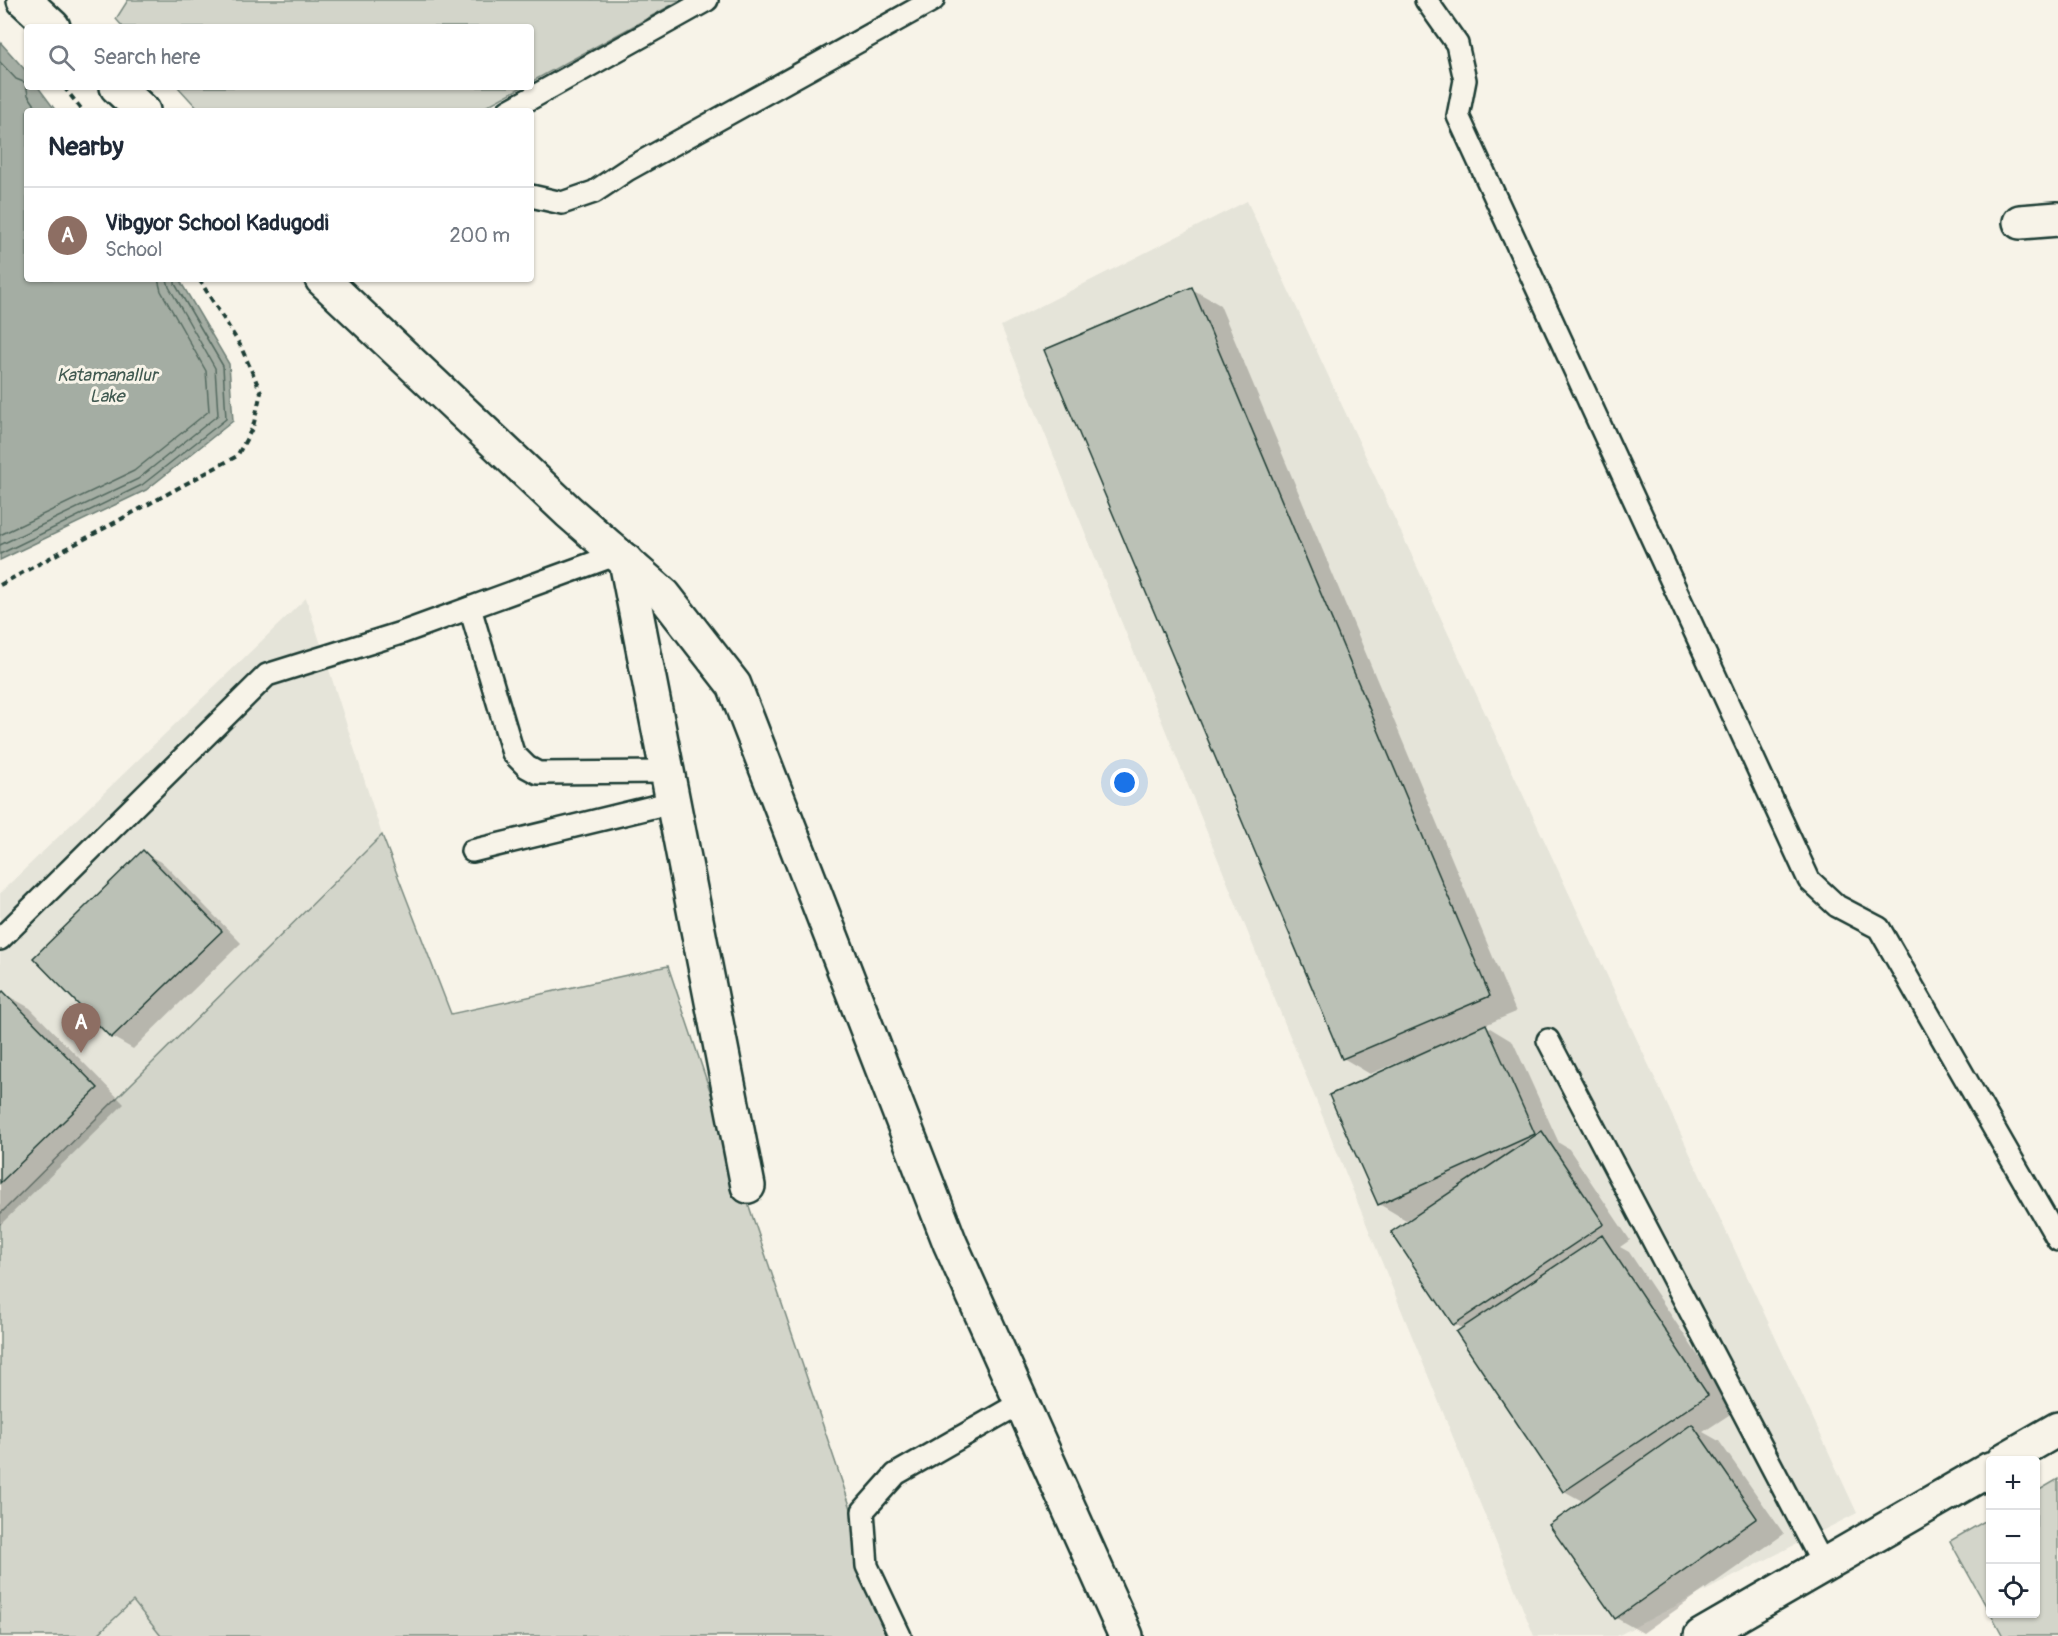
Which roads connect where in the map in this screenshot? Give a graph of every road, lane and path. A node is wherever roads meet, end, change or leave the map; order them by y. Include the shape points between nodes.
1 (24, 0) edge
2 (707, 0) edge
3 (933, 0) edge
4 (1426, 0) edge
5 (50, 24) edge
6 (66, 90) edge
7 (120, 90) edge
8 (80, 108) edge
9 (140, 108) edge
10 (513, 108) edge
11 (534, 197) edge
12 (2058, 219) edge
13 (2020, 222) dead end
14 (201, 282) edge
15 (325, 282) edge
16 (622, 558) junction
17 (0, 585) edge
18 (470, 608) junction
19 (670, 787) junction
20 (472, 851) dead end
21 (0, 939) edge
22 (1548, 1040) dead end
23 (748, 1186) dead end
24 (2058, 1240) edge
25 (1022, 1402) junction
26 (2058, 1429) edge
27 (2012, 1456) edge
28 (1986, 1471) edge
29 (1824, 1566) junction
30 (900, 1636) edge
31 (1126, 1636) edge
32 (1701, 1636) edge

1 - 5 street
2 - 10 lane
3 - 11 lane via 594,192 562,203
4 - 24 lane via 1457,44 1465,80 1458,116 1809,880 1837,906 1879,928
6 - 8 path
7 - 9 street
12 - 13 street
14 - 17 path via 240,345 261,392 253,427 237,456
15 - 16 street
16 - 18 lane
16 - 19 street
16 - 25 street via 664,595 734,685 950,1243
18 - 19 lane via 513,753 519,761 538,773
18 - 21 lane via 267,675
19 - 20 lane
19 - 23 street
22 - 29 lane
25 - 30 lane via 896,1474 863,1511 867,1566
25 - 31 street
26 - 27 street
28 - 29 street
29 - 32 street

